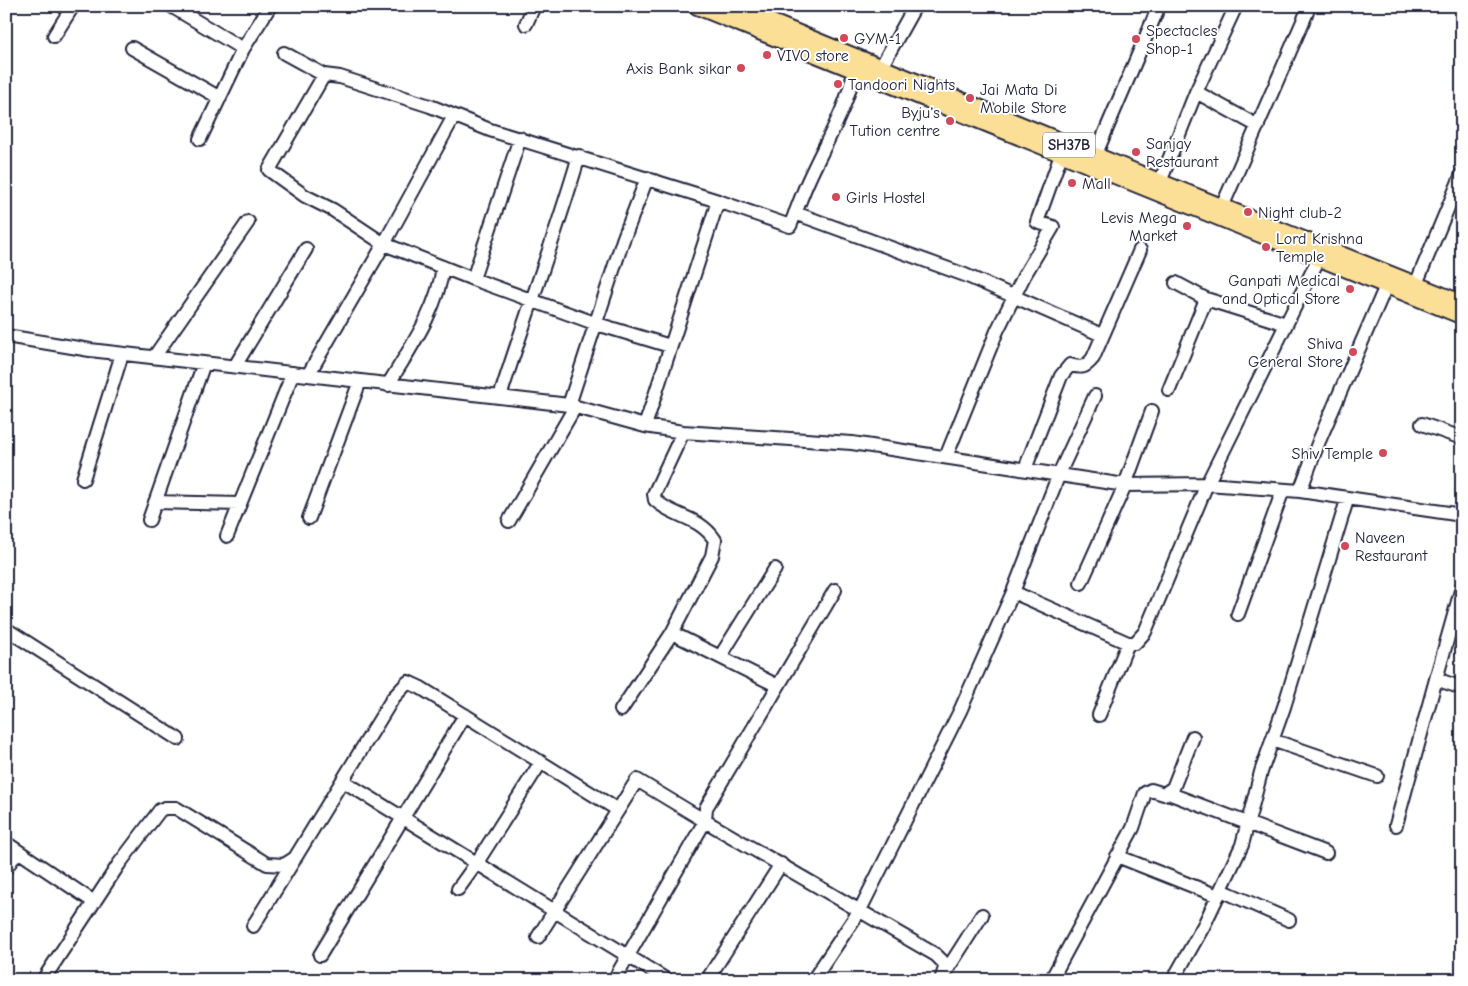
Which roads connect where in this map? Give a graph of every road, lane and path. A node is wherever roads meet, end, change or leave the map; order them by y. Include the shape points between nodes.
1 (73, 6) edge
2 (171, 6) edge
3 (270, 6) edge
4 (534, 6) edge
5 (696, 6) edge
6 (732, 6) edge
7 (914, 6) edge
8 (1159, 6) edge
9 (1236, 6) edge
10 (1308, 12) dead end
11 (526, 24) dead end
12 (54, 36) dead end
13 (132, 48) dead end
14 (243, 49) junction
15 (284, 53) dead end
16 (881, 67) junction
17 (854, 71) junction
18 (324, 74) junction
19 (1196, 92) junction
20 (220, 98) junction
21 (454, 116) junction
22 (1258, 126) junction
23 (520, 138) junction
24 (200, 139) dead end
25 (1061, 155) junction
26 (579, 156) junction
27 (1095, 156) junction
28 (1462, 174) edge
29 (647, 178) junction
30 (1160, 182) junction
31 (718, 201) junction
32 (1222, 207) junction
33 (796, 213) junction
34 (248, 222) dead end
35 (384, 244) junction
36 (306, 249) dead end
37 (1140, 250) dead end
38 (1318, 258) junction
39 (443, 268) junction
40 (473, 279) junction
41 (1176, 283) dead end
42 (1416, 284) junction
43 (1386, 286) junction
44 (1014, 295) junction
45 (1206, 299) junction
46 (531, 300) junction
47 (1462, 303) edge
48 (1462, 316) edge
49 (597, 324) junction
50 (1286, 324) junction
51 (1102, 335) junction
52 (6, 336) edge
53 (670, 346) junction
54 (122, 354) junction
55 (154, 357) junction
56 (204, 363) junction
57 (235, 366) junction
58 (293, 373) junction
59 (308, 375) junction
60 (360, 381) junction
61 (388, 385) junction
62 (1169, 390) dead end
63 (1095, 396) dead end
64 (500, 397) junction
65 (572, 406) junction
66 (1152, 411) dead end
67 (1422, 424) dead end
68 (646, 426) junction
69 (683, 432) junction
70 (1462, 438) edge
71 (946, 457) junction
72 (1025, 469) junction
73 (1058, 474) junction
74 (83, 479) dead end
75 (1207, 484) junction
76 (1125, 485) junction
77 (1283, 490) junction
78 (1300, 491) junction
79 (1347, 500) junction
80 (155, 502) junction
81 (240, 504) junction
82 (1462, 515) edge
83 (308, 518) dead end
84 (149, 520) dead end
85 (509, 521) dead end
86 (227, 536) dead end
87 (775, 569) dead end
88 (1081, 583) dead end
89 (1462, 587) edge
90 (835, 590) dead end
91 (1013, 592) junction
92 (1238, 614) dead end
93 (6, 629) edge
94 (672, 633) junction
95 (1128, 643) junction
96 (720, 657) junction
97 (1436, 679) junction
98 (778, 686) junction
99 (1462, 688) edge
100 (621, 710) dead end
101 (465, 715) junction
102 (1099, 715) dead end
103 (1193, 737) dead end
104 (178, 738) dead end
105 (1272, 740) junction
106 (542, 762) junction
107 (1377, 776) dead end
108 (342, 781) junction
109 (1168, 793) junction
110 (618, 810) junction
111 (404, 817) junction
112 (705, 822) junction
113 (1248, 824) junction
114 (1396, 825) dead end
115 (6, 843) edge
116 (18, 850) junction
117 (1326, 853) dead end
118 (1117, 856) junction
119 (295, 858) junction
120 (476, 864) junction
121 (781, 864) junction
122 (6, 868) edge
123 (458, 889) dead end
124 (1220, 893) junction
125 (94, 902) junction
126 (554, 910) junction
127 (860, 910) junction
128 (982, 915) dead end
129 (1289, 920) dead end
130 (253, 926) dead end
131 (538, 937) dead end
132 (320, 955) dead end
133 (629, 957) junction
134 (943, 976) edge
135 (43, 980) edge
136 (614, 980) edge
137 (667, 980) edge
138 (707, 980) edge
139 (813, 980) edge
140 (1050, 980) edge
141 (1173, 980) edge

1 - 12 street
2 - 14 street
3 - 14 street
4 - 11 street
5 - 17 main road
6 - 16 main road, SH37B
7 - 16 street
8 - 27 street
9 - 19 street
10 - 22 street
13 - 20 street
14 - 20 street
15 - 18 street
16 - 27 main road, SH37B
17 - 25 main road
17 - 33 street via 846,102
18 - 21 street via 340,76
18 - 35 street via 269,170
19 - 22 street
19 - 30 street
20 - 24 street
21 - 23 street
21 - 35 street
22 - 32 street
23 - 26 street
23 - 40 street
25 - 38 main road
25 - 44 street via 1037,222 1054,227
26 - 29 street
26 - 46 street via 557,232
27 - 30 main road, SH37B
28 - 42 street
29 - 31 street
29 - 49 street via 623,240
30 - 32 main road, SH37B
31 - 33 street via 790,226
31 - 53 street
32 - 42 main road, SH37B
33 - 44 street
34 - 55 street
35 - 39 street
35 - 59 street
36 - 57 street
37 - 51 street
38 - 43 main road
38 - 50 street
39 - 40 street
39 - 61 street via 430,313
40 - 46 street
41 - 45 street
42 - 47 main road, SH37B
43 - 48 main road
43 - 78 street
44 - 51 street
44 - 71 street
45 - 50 street
45 - 62 street
46 - 49 street
46 - 64 street
49 - 53 street
49 - 65 street
50 - 75 street
51 - 72 street via 1087,366 1070,365 1061,376
52 - 54 street
53 - 68 street
54 - 55 street
54 - 74 street
55 - 56 street
56 - 57 street
56 - 80 street
57 - 58 street
58 - 59 street
58 - 81 street
59 - 60 street
60 - 61 street
60 - 83 street
61 - 64 street
63 - 73 street
64 - 65 street
65 - 68 street
65 - 85 street
66 - 76 street
67 - 70 street
68 - 69 street
69 - 71 street via 852,443
69 - 94 street via 654,494 655,500 703,525 715,540 712,556
71 - 72 street
72 - 73 street
73 - 76 street
73 - 91 street
75 - 76 street
75 - 77 street
75 - 95 street via 1145,632 1135,643
76 - 88 street
77 - 78 street
77 - 92 street
78 - 79 street
79 - 82 street
79 - 105 street
80 - 81 street
80 - 84 street
81 - 86 street
87 - 96 street
89 - 97 street
90 - 98 street
91 - 95 street
91 - 127 street via 960,711
93 - 104 street
94 - 96 street
94 - 100 street
95 - 102 street
96 - 98 street
97 - 99 street
97 - 114 street
98 - 112 street via 706,808
101 - 106 street
101 - 108 street via 408,682 393,698
101 - 111 street
103 - 109 street via 1173,788
105 - 107 street
105 - 113 street
106 - 110 street
106 - 120 street
108 - 111 street
108 - 119 street
109 - 113 street
109 - 118 street via 1151,790 1145,793 1133,828
110 - 112 street via 637,780
110 - 126 street
111 - 120 street
111 - 132 street
112 - 121 street
112 - 133 street
113 - 117 street
113 - 124 street
115 - 116 street
116 - 122 street
116 - 125 street
118 - 124 street
118 - 140 street
119 - 125 street via 284,865 267,864 176,808 165,808 160,810
119 - 130 street
120 - 123 street
120 - 126 street
121 - 127 street
121 - 138 street
124 - 129 street
124 - 141 street
125 - 135 street
126 - 131 street
126 - 133 street
127 - 134 street via 936,955 946,965
127 - 139 street
128 - 134 street
133 - 136 street
133 - 137 street

